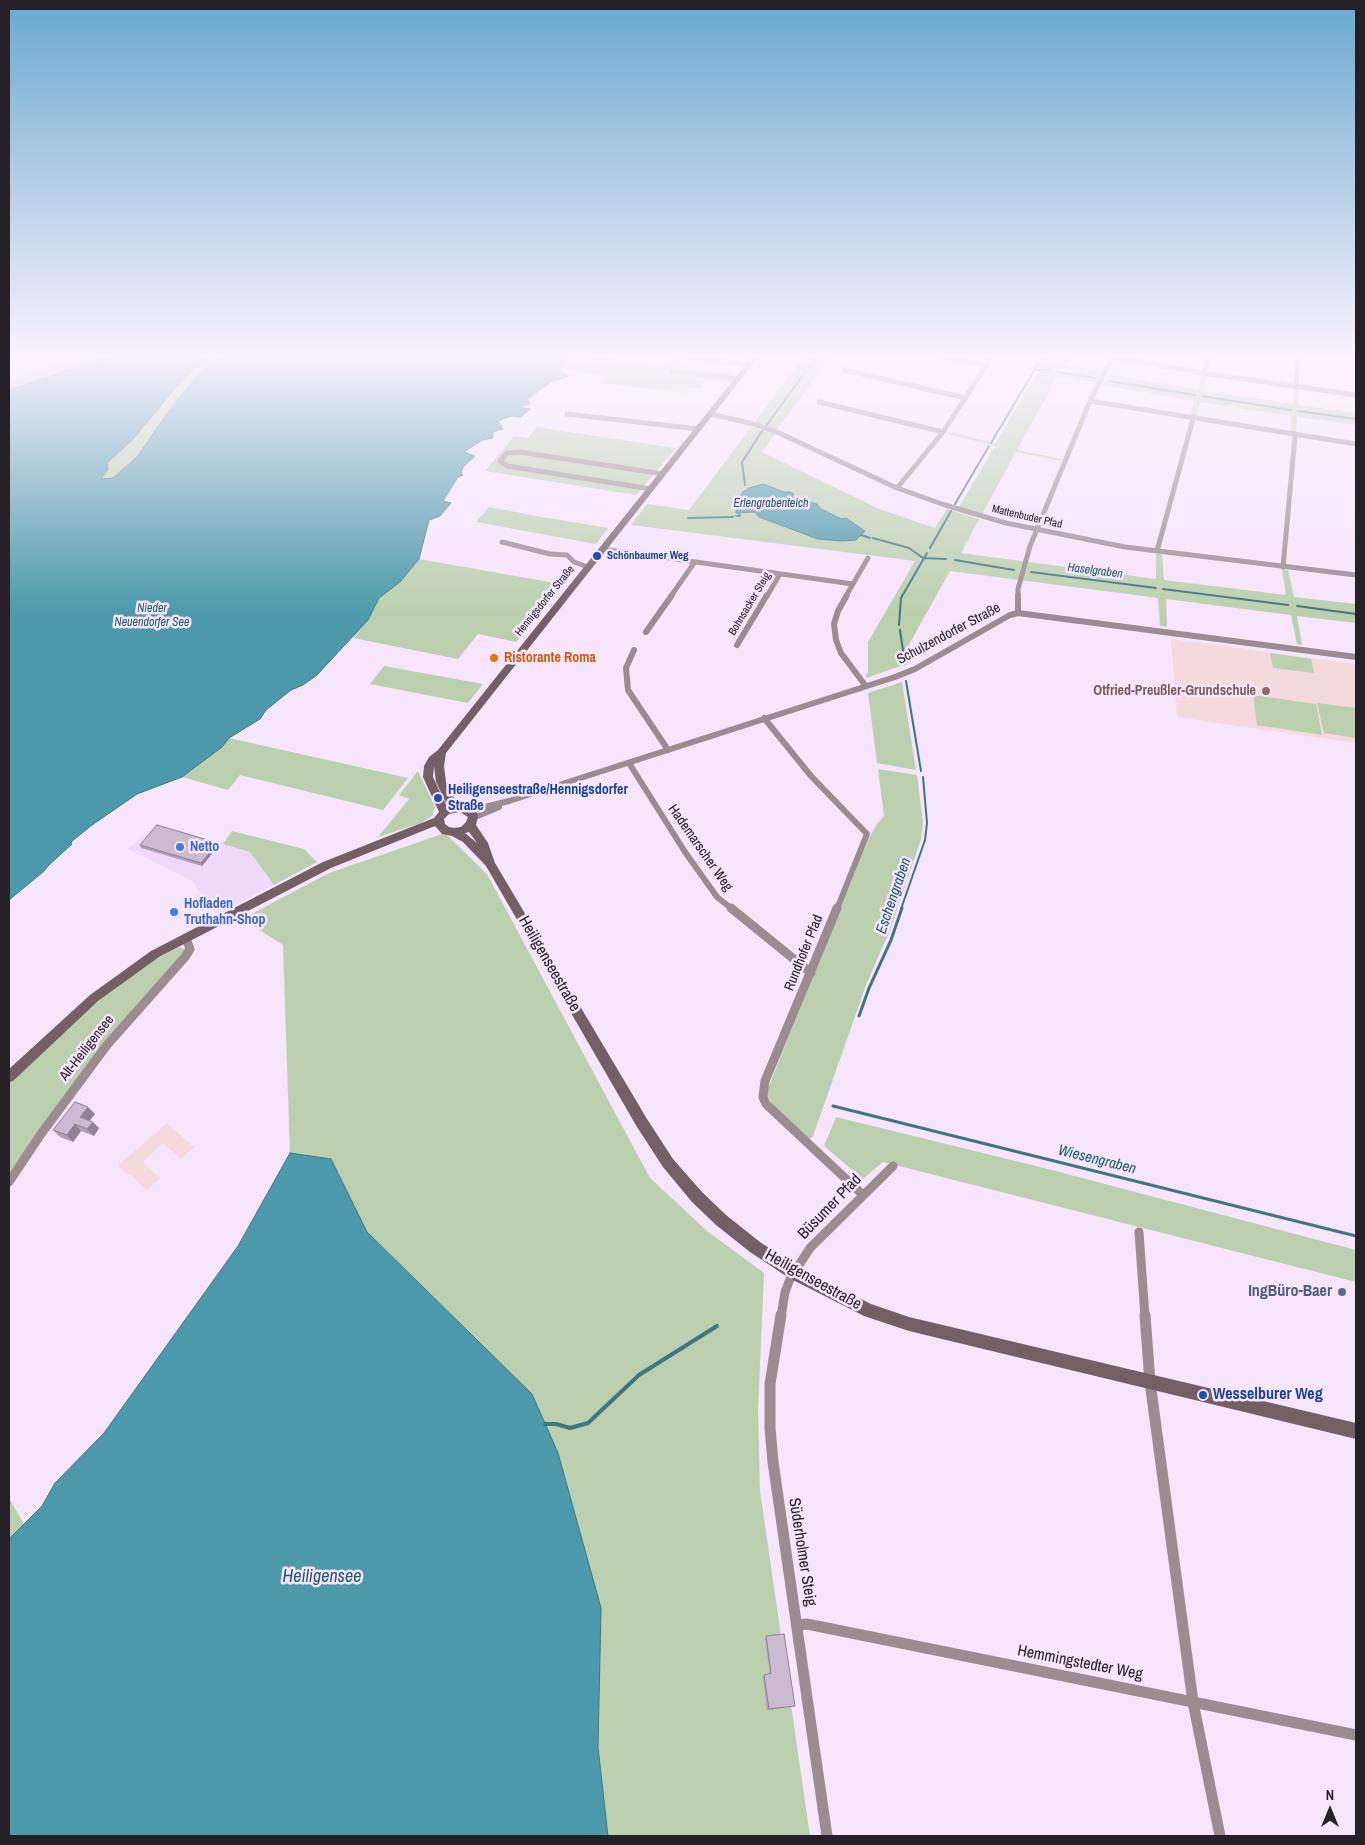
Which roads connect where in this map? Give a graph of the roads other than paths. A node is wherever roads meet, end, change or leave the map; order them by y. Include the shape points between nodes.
1 (689, 440) edge
2 (795, 440) edge
3 (936, 440) edge
4 (1074, 440) edge
5 (1187, 440) edge
6 (1295, 440) edge
7 (1326, 440) edge
8 (1356, 444) edge
9 (663, 474) junction
10 (898, 488) junction
11 (651, 489) junction
12 (1037, 531) junction
13 (502, 542) dead end
14 (603, 549) junction
15 (1157, 551) junction
16 (868, 558) dead end
17 (694, 562) junction
18 (1284, 567) junction
19 (588, 568) junction
20 (780, 574) junction
21 (1356, 575) edge
22 (853, 584) junction
23 (1018, 612) junction
24 (646, 632) dead end
25 (737, 645) dead end
26 (634, 650) dead end
27 (1356, 657) edge
28 (864, 685) junction
29 (764, 718) junction
30 (668, 750) junction
31 (441, 752) junction
32 (629, 763) junction
33 (468, 816) junction
34 (445, 824) junction
35 (490, 863) junction
36 (186, 938) junction
37 (811, 973) junction
38 (9, 1077) edge
39 (893, 1166) dead end
40 (9, 1182) edge
41 (862, 1194) junction
42 (1139, 1232) dead end
43 (794, 1273) junction
44 (1150, 1382) junction
45 (1356, 1431) edge
46 (797, 1625) junction
47 (1193, 1702) junction
48 (1356, 1736) edge
49 (827, 1836) edge
50 (1220, 1836) edge

1 - 9 main road, Hennigsdorfer Straße
2 - 10 street, Mattenbuder Pfad
3 - 10 street
4 - 12 street
5 - 15 street
6 - 18 street
7 - 8 street
9 - 11 main road, Hennigsdorfer Straße
9 - 11 street via 520,452 507,453 500,461 508,466
10 - 12 street, Mattenbuder Pfad
11 - 14 main road, Hennigsdorfer Straße
12 - 15 street, Mattenbuder Pfad
12 - 23 street via 1022,574
13 - 19 street via 567,555
14 - 17 street
14 - 19 main road, Hennigsdorfer Straße
15 - 18 street, Mattenbuder Pfad
16 - 22 street
17 - 20 street
17 - 24 street
18 - 21 street, Mattenbuder Pfad
19 - 31 main road, Hennigsdorfer Straße
20 - 22 street
20 - 25 street, Bohnsacker Steig
22 - 28 street via 838,611 834,628 841,653
23 - 27 street, Schulzendorfer Straße
23 - 28 street, Schulzendorfer Straße via 915,669
26 - 30 street via 626,668 628,690
28 - 29 street, Schulzendorfer Straße
29 - 30 street, Schulzendorfer Straße
29 - 37 street, Rundhofer Pfad via 818,784 866,834
30 - 32 street, Schulzendorfer Straße
31 - 33 main road via 441,782 450,800
31 - 34 main road, Hennigsdorfer Straße via 433,759 428,772
32 - 33 street, Schulzendorfer Straße
32 - 37 street, Hademarscher Weg via 717,897
33 - 34 main road
33 - 34 main road via 464,830
33 - 35 main road, Heiligenseestraße via 487,850
34 - 35 main road, Heiligenseestraße via 467,839
34 - 36 main road, Alt-Heiligensee via 382,844 319,870
35 - 43 main road, Heiligenseestraße via 668,1163 721,1220
36 - 38 main road, Alt-Heiligensee via 136,966 107,987
36 - 40 street, Alt-Heiligensee via 190,949 185,957 107,1045
37 - 41 street, Rundhofer Pfad via 765,1081 763,1097 766,1104
39 - 41 street, Büsumer Pfad
41 - 43 street, Büsumer Pfad via 810,1248
42 - 44 street
43 - 44 main road, Heiligenseestraße via 870,1311 909,1324
43 - 46 street, Süderholmer Steig via 785,1292 769,1406 773,1462
44 - 45 main road, Heiligenseestraße
44 - 47 street
46 - 47 street, Hemmingstedter Weg via 807,1624
46 - 49 street, Süderholmer Steig
47 - 48 street, Hemmingstedter Weg
47 - 50 street

